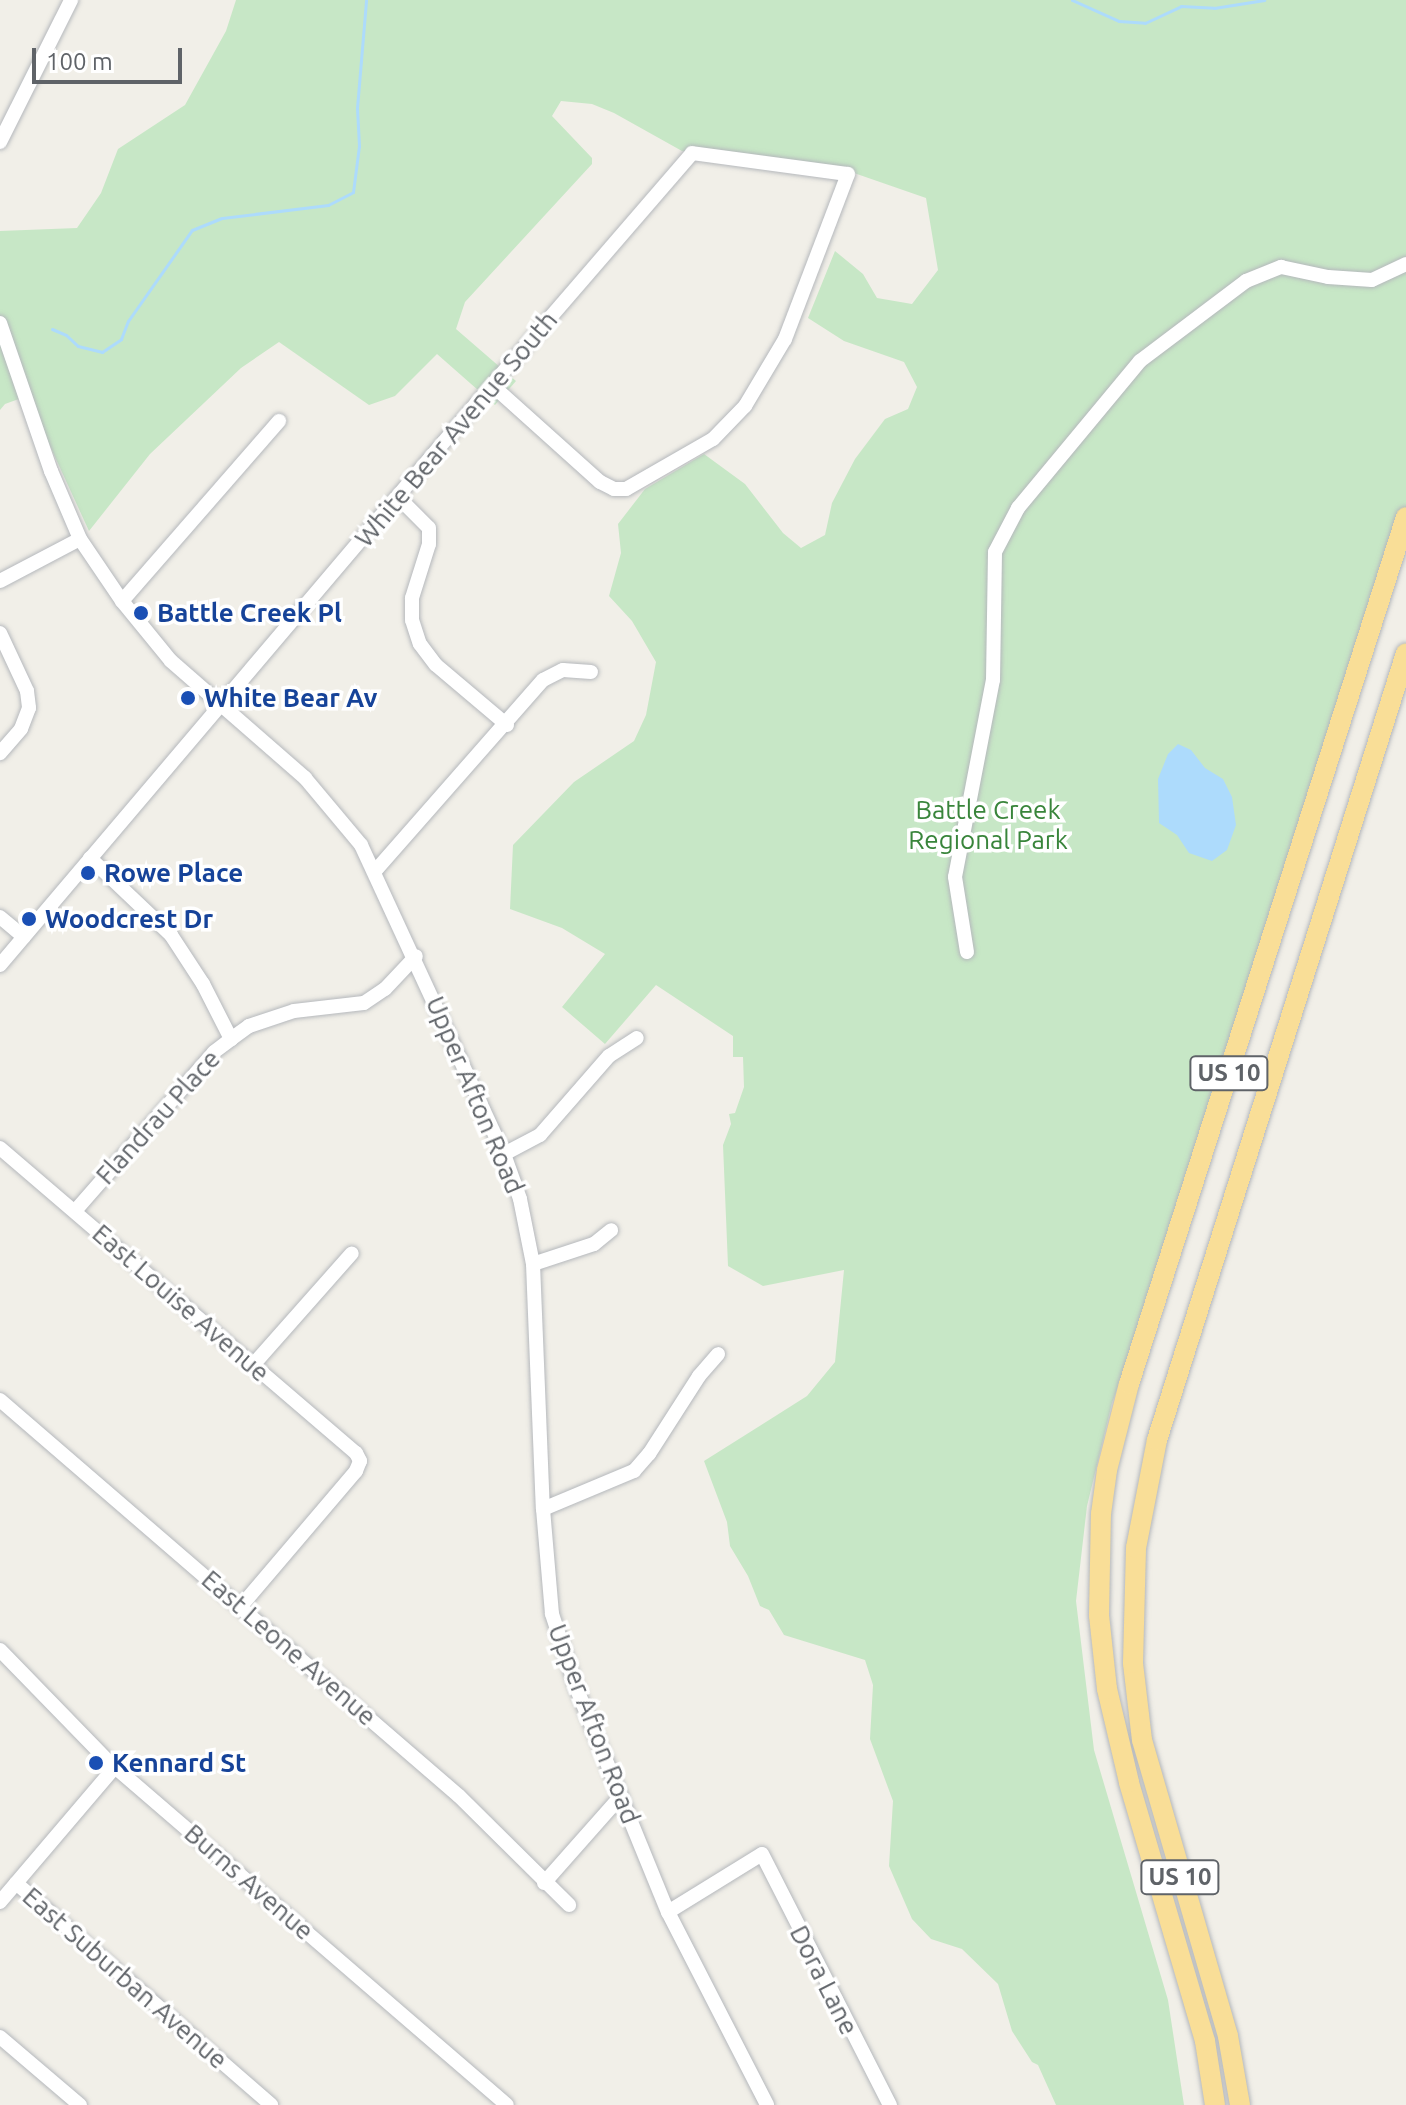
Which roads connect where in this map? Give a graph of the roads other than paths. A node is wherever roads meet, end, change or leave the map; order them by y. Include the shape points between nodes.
1 (71, 0) edge
2 (0, 142) edge
3 (1406, 264) edge
4 (0, 323) edge
5 (492, 385) junction
6 (279, 421) dead end
7 (399, 498) junction
8 (1406, 517) edge
9 (80, 539) junction
10 (0, 581) edge
11 (122, 601) junction
12 (0, 633) edge
13 (1406, 653) edge
14 (591, 672) dead end
15 (219, 705) junction
16 (507, 725) junction
17 (0, 753) edge
18 (90, 858) junction
19 (376, 870) junction
20 (0, 917) edge
21 (24, 937) junction
22 (967, 952) dead end
23 (416, 956) junction
24 (0, 965) edge
25 (637, 1038) dead end
26 (231, 1039) junction
27 (0, 1148) edge
28 (504, 1154) junction
29 (75, 1211) junction
30 (611, 1230) dead end
31 (352, 1253) dead end
32 (533, 1264) junction
33 (718, 1354) dead end
34 (253, 1365) junction
35 (0, 1400) edge
36 (543, 1509) junction
37 (241, 1606) junction
38 (0, 1650) edge
39 (115, 1767) junction
40 (621, 1796) junction
41 (16, 1883) junction
42 (544, 1883) junction
43 (0, 1902) edge
44 (569, 1905) dead end
45 (668, 1912) junction
46 (0, 2037) edge
47 (501, 2103) edge
48 (80, 2105) edge
49 (271, 2105) edge
50 (767, 2105) edge
51 (890, 2105) edge
52 (1215, 2105) edge
53 (1240, 2105) edge

1 - 2 street
3 - 22 street via 1372,280 1281,267 1246,281 1140,361 1018,508 995,552 993,680 955,877
4 - 9 street, Upper Afton Road
5 - 5 street, White Bear Avenue South via 692,153 848,174 795,317 745,406 713,439 626,489 614,489
5 - 7 street, White Bear Avenue South
6 - 11 street
7 - 15 street, White Bear Avenue South
7 - 16 street via 429,528 412,598 420,644 436,665
8 - 52 highway, US 10 via 1129,1384 1101,1514 1099,1615 1107,1689 1205,2041
9 - 10 street
9 - 11 street, Upper Afton Road
11 - 15 street, Upper Afton Road via 171,661
12 - 17 street via 27,691 29,708 21,729
13 - 53 highway, US 10 via 1157,1440 1136,1548 1132,1636 1142,1740 1228,2036
14 - 16 street via 552,674
15 - 18 street, White Bear Avenue South
15 - 19 street, Upper Afton Road via 326,798
16 - 19 street
18 - 21 street, White Bear Avenue South
18 - 26 street via 171,935
19 - 23 street, Upper Afton Road
20 - 21 street
21 - 24 street, White Bear Avenue South
23 - 26 street, Flandrau Place via 364,1003 283,1014
23 - 28 street, Upper Afton Road
25 - 28 street via 609,1056 540,1135
26 - 29 street, Flandrau Place
27 - 29 street, East Louise Avenue
28 - 32 street, Upper Afton Road
29 - 34 street, East Louise Avenue
30 - 32 street via 594,1244
31 - 34 street
32 - 36 street, Upper Afton Road
33 - 36 street via 634,1471
34 - 37 street, East Louise Avenue via 360,1461
35 - 37 street, East Leone Avenue
36 - 40 street, Upper Afton Road via 552,1614
37 - 42 street, East Leone Avenue via 459,1796
38 - 39 street, Burns Avenue
39 - 41 street
39 - 47 street, Burns Avenue
40 - 42 street
40 - 45 street, Upper Afton Road
41 - 43 street
41 - 49 street, East Suburban Avenue
42 - 44 street, East Leone Avenue
45 - 50 street, Upper Afton Road
45 - 51 street, Dora Lane via 762,1854
46 - 48 street

